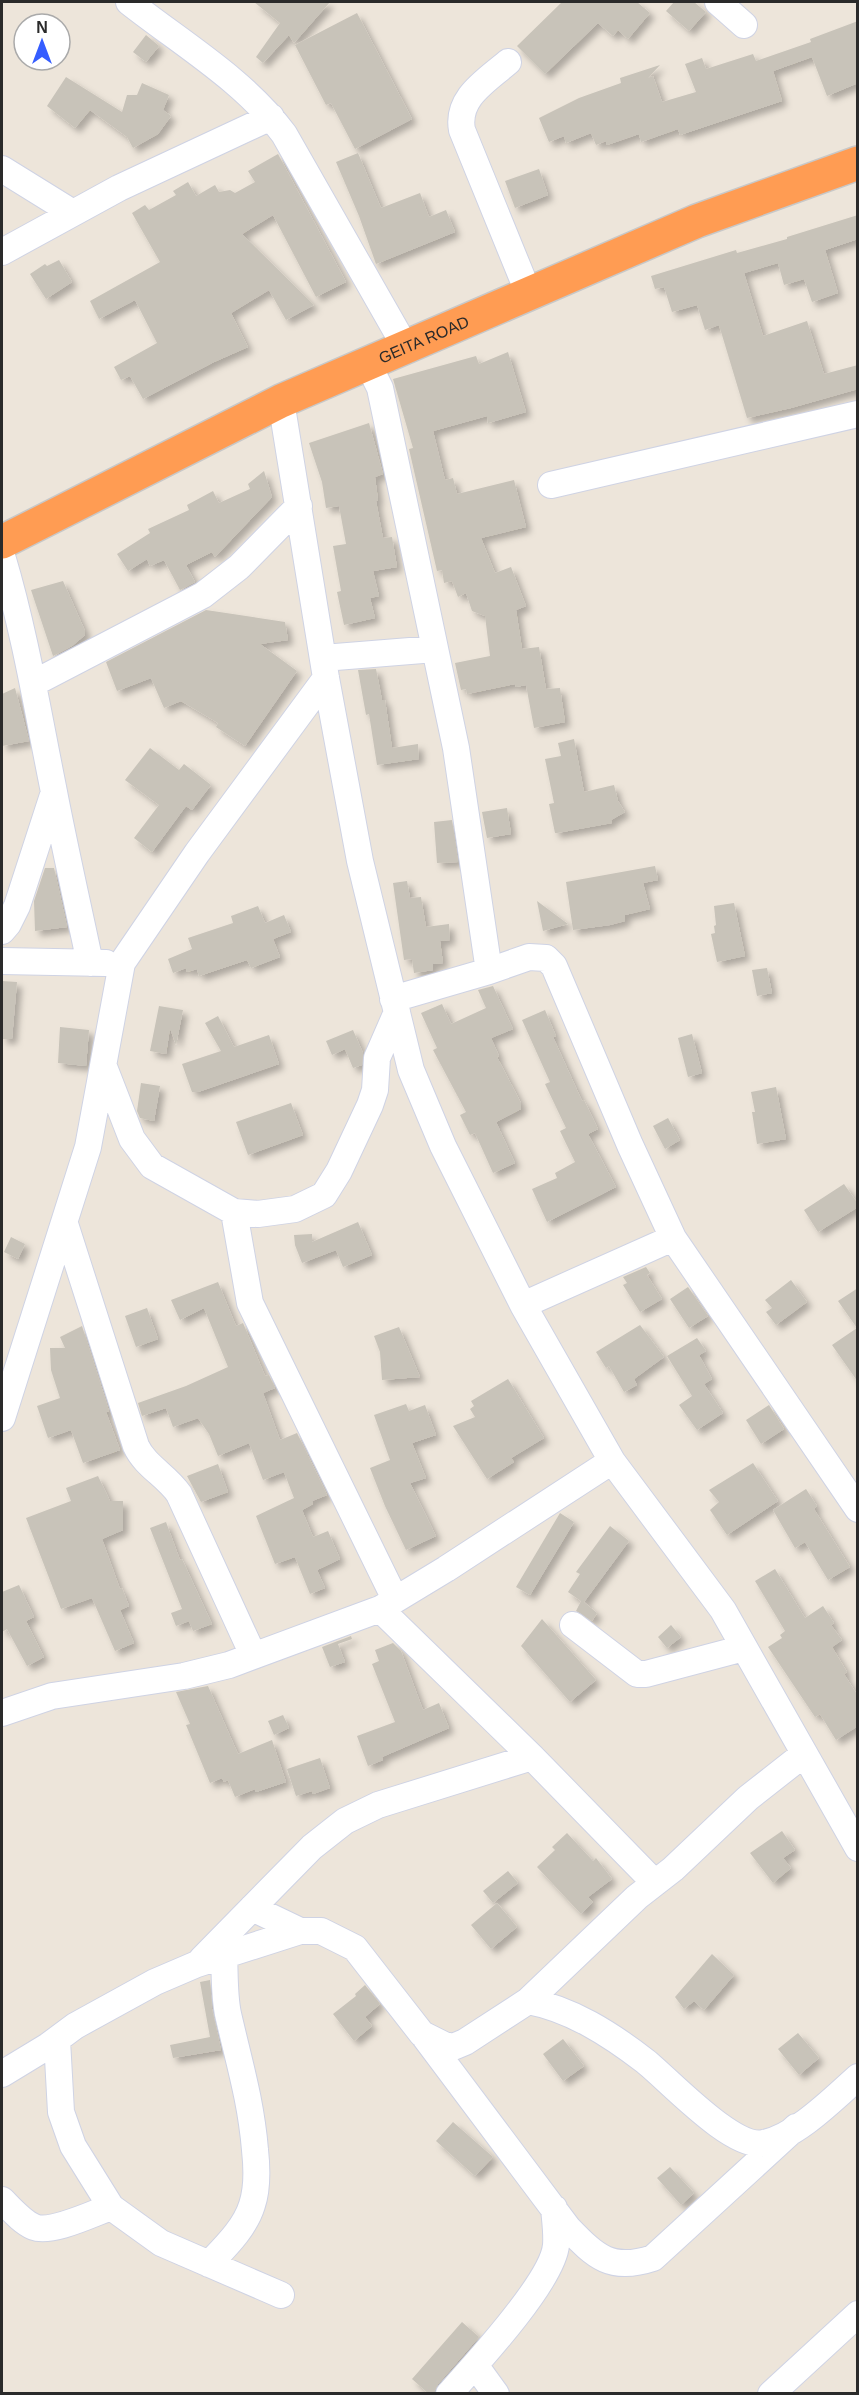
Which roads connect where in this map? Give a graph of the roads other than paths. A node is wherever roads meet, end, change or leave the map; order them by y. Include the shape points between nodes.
1 (129, 2) edge
2 (718, 2) edge
3 (744, 25) dead end
4 (508, 62) dead end
5 (271, 117) junction
6 (858, 163) edge
7 (2, 169) edge
8 (74, 213) junction
9 (2, 252) edge
10 (528, 292) junction
11 (406, 348) junction
12 (368, 364) junction
13 (281, 401) junction
14 (858, 414) edge
15 (552, 485) dead end
16 (299, 506) junction
17 (2, 542) edge
18 (2, 556) edge
19 (435, 649) junction
20 (325, 668) junction
21 (34, 683) junction
22 (54, 792) junction
23 (2, 931) edge
24 (2, 961) edge
25 (90, 963) junction
26 (122, 963) junction
27 (489, 971) junction
28 (395, 1005) junction
29 (104, 1066) junction
30 (234, 1212) junction
31 (65, 1224) junction
32 (673, 1238) junction
33 (523, 1305) junction
34 (2, 1418) edge
35 (612, 1461) junction
36 (858, 1509) edge
37 (388, 1604) junction
38 (573, 1625) dead end
39 (744, 1648) junction
40 (253, 1655) junction
41 (2, 1713) edge
42 (804, 1754) junction
43 (532, 1757) junction
44 (858, 1848) edge
45 (655, 1883) junction
46 (252, 1908) junction
47 (300, 1931) junction
48 (224, 1954) junction
49 (197, 1964) junction
50 (528, 2001) junction
51 (422, 2034) junction
52 (57, 2040) junction
53 (2, 2074) edge
54 (858, 2077) edge
55 (796, 2127) junction
56 (2, 2200) edge
57 (111, 2207) junction
58 (554, 2208) junction
59 (209, 2264) junction
60 (281, 2295) dead end
61 (858, 2314) edge
62 (474, 2365) junction
63 (449, 2394) edge
64 (496, 2394) edge
65 (771, 2394) edge

1 - 5 street via 232,81
2 - 3 street
4 - 10 street via 469,96 461,121
5 - 8 street
5 - 11 street
6 - 10 highway, GEITA ROAD via 698,220
7 - 8 street
8 - 9 street
10 - 11 highway, GEITA ROAD
11 - 12 highway, GEITA ROAD
12 - 13 highway, GEITA ROAD
12 - 19 street via 380,388
13 - 16 street
13 - 17 highway, GEITA ROAD
14 - 15 street
16 - 20 street
16 - 21 street via 239,567 203,595
18 - 21 street
19 - 20 street
19 - 27 street via 456,748
20 - 26 street
20 - 28 street via 360,861
21 - 22 street
22 - 23 street via 14,914
22 - 25 street
24 - 25 street
25 - 26 street
26 - 29 street
27 - 28 street
27 - 32 street via 529,957 546,958 554,966
28 - 30 street via 377,1058 370,1106 324,1195 295,1209 258,1214
28 - 33 street via 411,1070 443,1146
29 - 30 street via 132,1139 152,1166
29 - 31 street via 88,1147
30 - 37 street via 250,1303
31 - 34 street
31 - 40 street via 136,1446 141,1456 180,1494
32 - 33 street
32 - 36 street
33 - 35 street
35 - 37 street
35 - 39 street via 723,1610
37 - 40 street
37 - 43 street
38 - 39 street via 637,1674
39 - 42 street
40 - 41 street via 184,1676 52,1696
42 - 44 street
42 - 45 street via 748,1798
43 - 45 street
43 - 46 street via 378,1805 345,1821 312,1847
45 - 50 street
46 - 47 street
46 - 49 street
47 - 48 street
47 - 51 street via 321,1931 354,1948
48 - 49 street
48 - 59 street via 228,2012 253,2120 256,2190 247,2217
49 - 52 street via 155,1982
50 - 51 street via 453,2047
50 - 55 street via 577,2017 617,2042 719,2125 745,2140 764,2143
51 - 58 street
52 - 53 street
52 - 57 street via 61,2112 74,2146
54 - 55 street
55 - 58 street via 653,2258 633,2265 615,2263 591,2252
56 - 57 street via 37,2229 49,2229
57 - 59 street via 161,2243
58 - 62 street via 556,2247 549,2270
59 - 60 street
61 - 65 street
62 - 63 street
62 - 64 street

